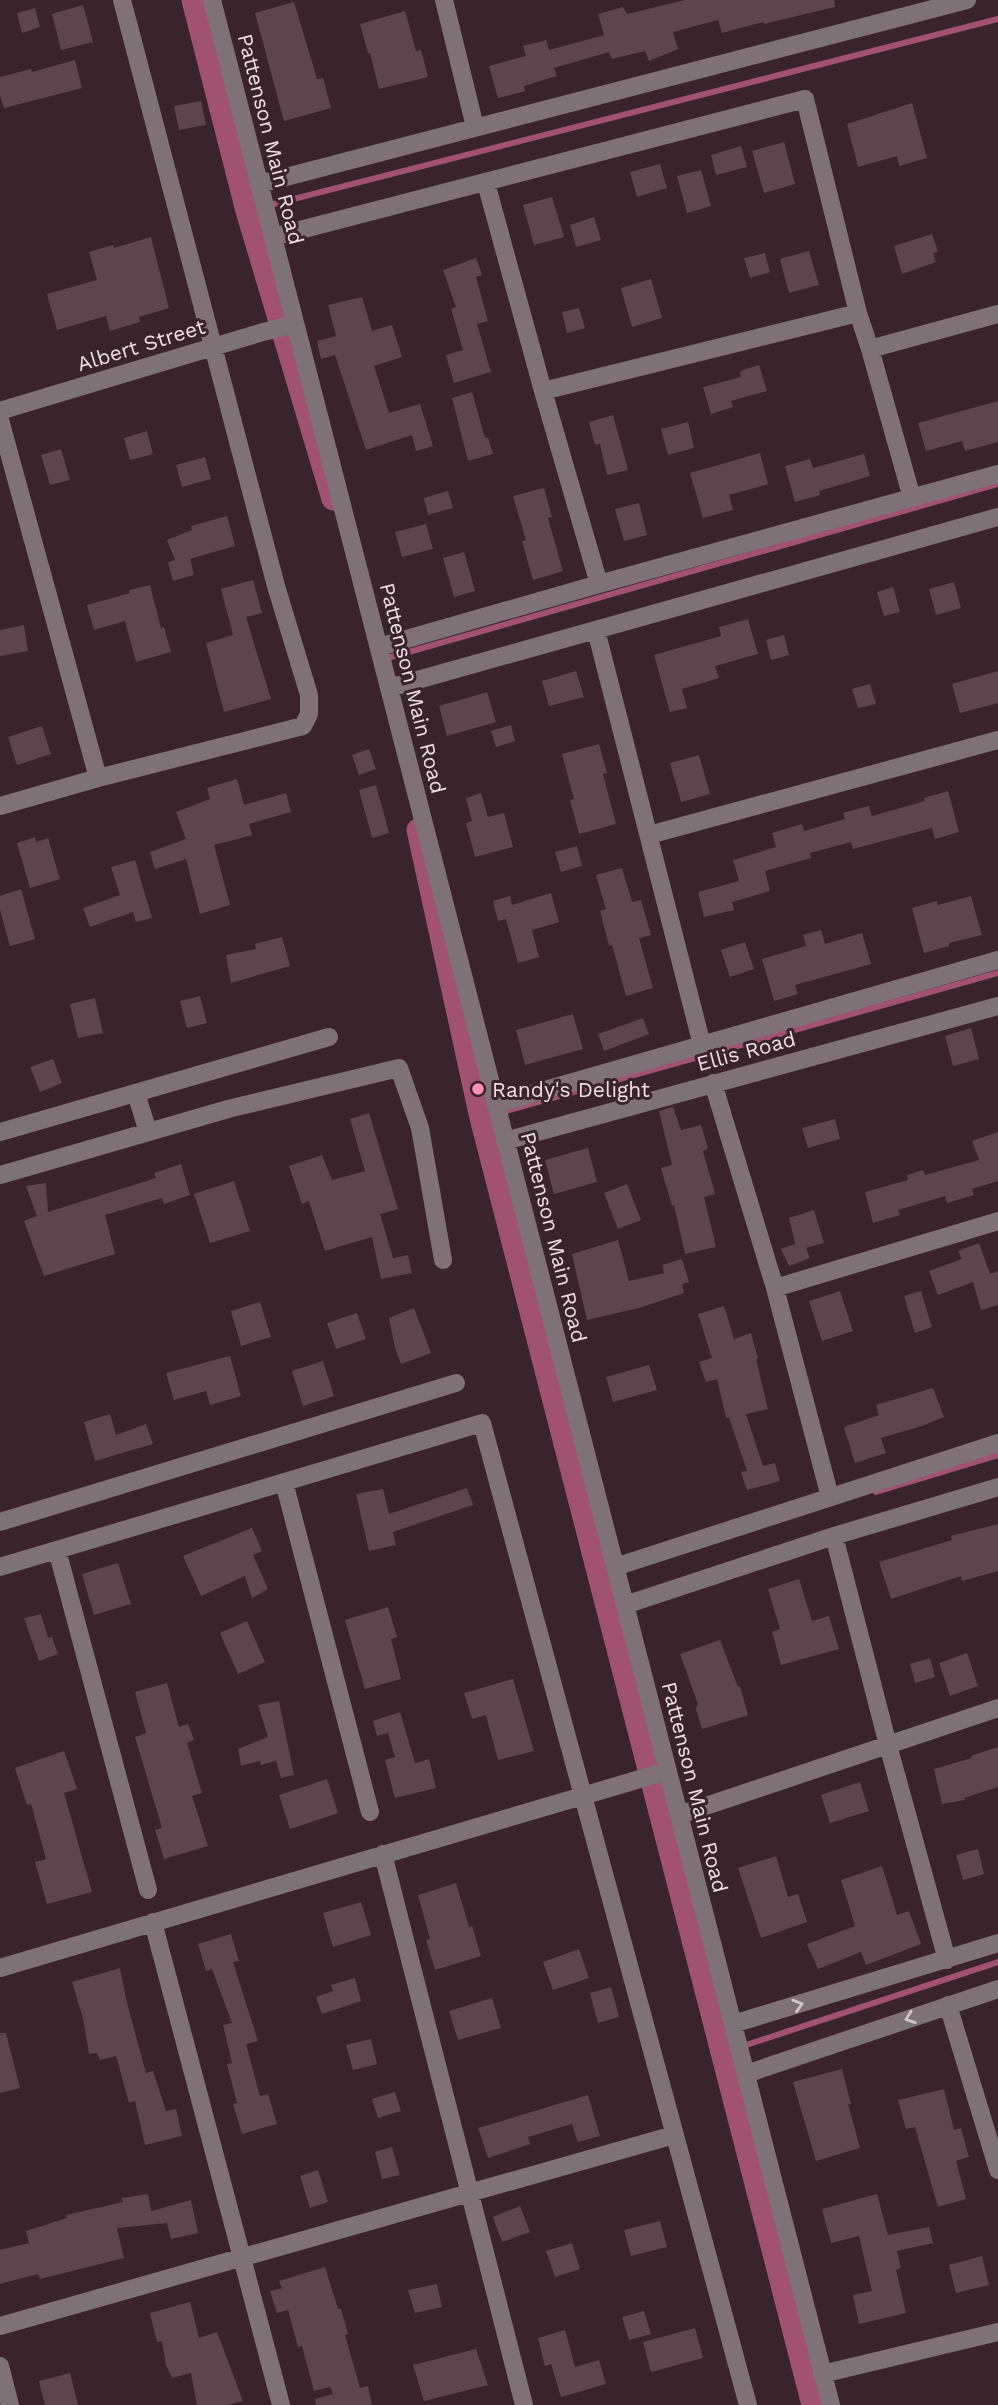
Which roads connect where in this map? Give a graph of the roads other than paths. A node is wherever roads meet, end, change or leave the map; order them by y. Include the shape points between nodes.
1 (122, 0) edge
2 (212, 0) edge
3 (444, 0) edge
4 (967, 0) edge
5 (475, 127) junction
6 (486, 183) junction
7 (259, 184) junction
8 (273, 237) junction
9 (858, 313) junction
10 (998, 314) edge
11 (290, 325) junction
12 (215, 346) junction
13 (870, 349) junction
14 (543, 391) junction
15 (0, 411) edge
16 (0, 420) edge
17 (998, 474) edge
18 (912, 498) junction
19 (998, 517) edge
20 (599, 584) junction
21 (596, 630) junction
22 (380, 649) junction
23 (387, 681) junction
24 (998, 740) edge
25 (98, 778) junction
26 (0, 806) edge
27 (649, 835) junction
28 (998, 960) edge
29 (998, 1006) edge
30 (329, 1037) dead end
31 (702, 1045) junction
32 (713, 1083) junction
33 (136, 1093) junction
34 (496, 1104) junction
35 (0, 1132) edge
36 (148, 1132) junction
37 (505, 1141) junction
38 (0, 1175) edge
39 (998, 1221) edge
40 (443, 1260) dead end
41 (775, 1288) junction
42 (456, 1383) dead end
43 (998, 1443) edge
44 (284, 1482) junction
45 (998, 1487) edge
46 (830, 1497) junction
47 (0, 1522) edge
48 (834, 1536) junction
49 (57, 1550) junction
50 (0, 1567) edge
51 (615, 1567) junction
52 (625, 1605) junction
53 (998, 1709) edge
54 (888, 1745) junction
55 (662, 1772) junction
56 (587, 1793) junction
57 (370, 1812) dead end
58 (678, 1815) junction
59 (383, 1854) junction
60 (148, 1890) dead end
61 (153, 1922) junction
62 (998, 1944) edge
63 (947, 1960) junction
64 (0, 1968) edge
65 (998, 1989) edge
66 (948, 2005) junction
67 (734, 2029) junction
68 (744, 2068) junction
69 (674, 2135) junction
70 (998, 2170) edge
71 (470, 2193) junction
72 (242, 2258) junction
73 (0, 2326) edge
74 (998, 2332) edge
75 (0, 2366) edge
76 (822, 2374) junction
77 (10, 2405) edge
78 (281, 2405) edge
79 (524, 2405) edge
80 (748, 2405) edge
81 (831, 2405) edge

1 - 12 street
2 - 7 street, Pattenson Main Road
3 - 5 street
4 - 5 street
5 - 7 street
6 - 8 street
6 - 9 street via 804,99
6 - 14 street
7 - 8 street, Pattenson Main Road
8 - 11 street, Pattenson Main Road
9 - 13 street
9 - 14 street
10 - 13 street
11 - 12 street, Albert Street
11 - 22 street, Pattenson Main Road
12 - 15 street, Albert Street
12 - 25 street via 276,586 309,695 309,714 303,726
13 - 18 street
14 - 20 street
16 - 25 street
17 - 18 street
18 - 20 street
19 - 21 street
20 - 22 street
21 - 23 street
21 - 27 street
22 - 23 street, Pattenson Main Road
23 - 34 street, Pattenson Main Road
24 - 27 street
25 - 26 street
27 - 31 street
28 - 31 street
29 - 32 street, Ellis Road
30 - 33 street
31 - 34 street
32 - 37 street, Ellis Road
32 - 41 street
33 - 35 street
33 - 36 street
34 - 37 street, Pattenson Main Road
36 - 38 street
36 - 40 street via 399,1068 422,1139
37 - 51 street, Pattenson Main Road
39 - 41 street
41 - 46 street
42 - 47 street
43 - 46 street
44 - 49 street
44 - 56 street via 482,1423
44 - 57 street
45 - 48 street
46 - 51 street
48 - 52 street
48 - 54 street
49 - 50 street
49 - 60 street
51 - 52 street, Pattenson Main Road
52 - 55 street, Pattenson Main Road
53 - 54 street
54 - 58 street
54 - 63 street
55 - 56 street
55 - 58 street, Pattenson Main Road
56 - 59 street
56 - 69 street
58 - 67 street, Pattenson Main Road
59 - 61 street
59 - 71 street
61 - 64 street
61 - 72 street
62 - 63 street
67 -> 63 street
65 - 66 street
66 -> 68 street
66 - 70 street
67 - 68 street, Pattenson Main Road
68 - 76 street, Pattenson Main Road
69 - 71 street
69 - 80 street
71 - 72 street
71 - 79 street
72 - 73 street
72 - 78 street
74 - 76 street
75 - 77 street
76 - 81 street, Pattenson Main Road

